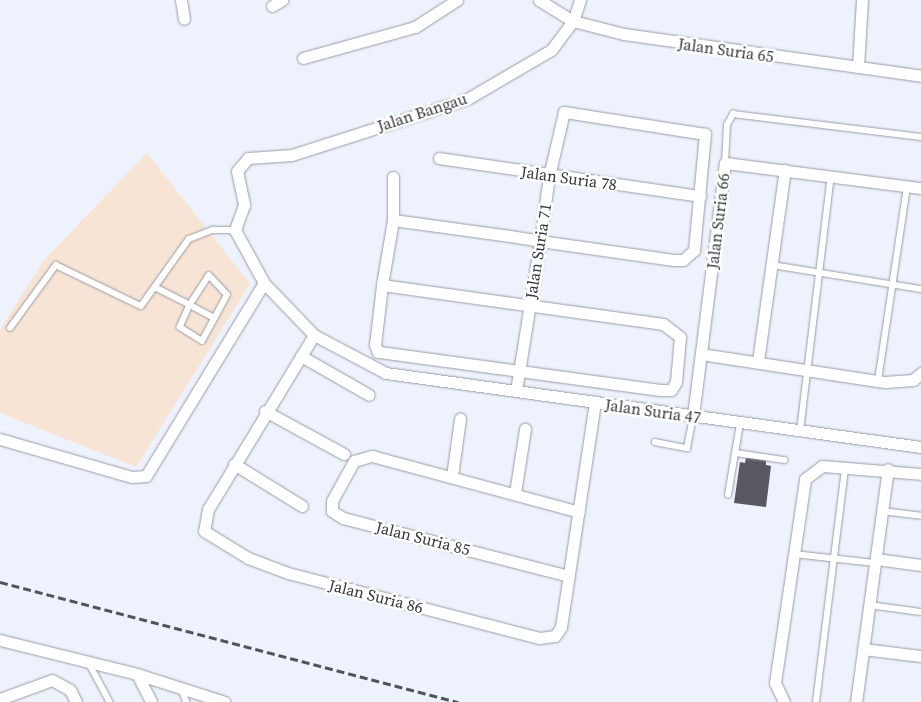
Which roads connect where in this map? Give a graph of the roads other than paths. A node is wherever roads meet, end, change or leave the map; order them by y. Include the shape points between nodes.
1 (181, 0) edge
2 (457, 0) edge
3 (539, 0) edge
4 (580, 0) edge
5 (862, 0) edge
6 (184, 19) dead end
7 (573, 21) junction
8 (303, 58) dead end
9 (858, 67) junction
10 (921, 76) edge
11 (921, 138) edge
12 (440, 158) dead end
13 (725, 162) junction
14 (785, 170) junction
15 (393, 176) dead end
16 (549, 176) junction
17 (831, 176) junction
18 (907, 186) junction
19 (921, 188) edge
20 (700, 196) junction
21 (392, 220) junction
22 (235, 230) junction
23 (540, 241) junction
24 (772, 265) junction
25 (819, 273) junction
26 (264, 283) junction
27 (892, 284) junction
28 (382, 285) junction
29 (155, 287) junction
30 (921, 289) edge
31 (190, 305) junction
32 (529, 306) junction
33 (214, 318) junction
34 (10, 328) dead end
35 (314, 336) junction
36 (701, 354) junction
37 (301, 356) junction
38 (758, 361) junction
39 (807, 369) junction
40 (519, 373) junction
41 (921, 373) edge
42 (878, 381) junction
43 (516, 391) junction
44 (369, 395) dead end
45 (594, 402) junction
46 (265, 411) junction
47 (693, 416) junction
48 (460, 419) dead end
49 (740, 424) junction
50 (525, 429) dead end
51 (800, 431) junction
52 (0, 439) edge
53 (655, 442) dead end
54 (921, 447) edge
55 (736, 453) junction
56 (344, 454) dead end
57 (784, 460) dead end
58 (234, 464) junction
59 (888, 469) junction
60 (845, 470) junction
61 (921, 474) edge
62 (452, 476) junction
63 (515, 493) junction
64 (728, 495) dead end
65 (302, 506) dead end
66 (882, 511) junction
67 (579, 512) junction
68 (921, 516) edge
69 (794, 554) junction
70 (834, 557) junction
71 (875, 561) junction
72 (921, 565) edge
73 (569, 576) junction
74 (869, 606) junction
75 (921, 612) edge
76 (0, 640) edge
77 (863, 649) junction
78 (921, 656) edge
79 (89, 663) junction
80 (137, 674) junction
81 (180, 687) junction
82 (0, 699) edge
83 (76, 702) edge
84 (110, 702) edge
85 (151, 702) edge
86 (187, 702) edge
87 (225, 702) edge
88 (784, 702) edge
89 (816, 702) edge
90 (856, 702) edge

1 - 6 street
2 - 8 street via 415,27
3 - 7 street, Jalan Suria 65
4 - 7 street, Jalan Bangau
5 - 9 street
7 - 9 street, Jalan Suria 65 via 674,43
7 - 22 street, Jalan Bangau via 551,50 467,99 292,155 248,158 237,171 244,205
9 - 10 street, Jalan Suria 65
11 - 13 lane via 733,114 727,125
12 - 16 street, Jalan Suria 78
13 - 14 street, Jalan Suria 66
13 - 36 street, Jalan Suria 66
14 - 17 street, Jalan Suria 66
14 - 24 street
15 - 21 street
16 - 20 street, Jalan Suria 78
16 - 20 street, Jalan Suria 71 via 564,112 705,134
16 - 23 street, Jalan Suria 71
17 - 18 street, Jalan Suria 66
17 - 25 lane
18 - 19 street, Jalan Suria 66
18 - 27 lane
20 - 23 street via 694,250 683,260
21 - 23 street
21 - 28 street
22 - 26 street, Jalan Suria 47
22 - 29 lane via 213,230 189,239 174,254
23 - 32 street, Jalan Suria 71
24 - 25 lane
24 - 38 street
25 - 27 lane
25 - 39 lane
26 - 35 street, Jalan Suria 47
26 - 52 street via 154,469 146,476 132,477
27 - 30 lane
27 - 42 lane
28 - 32 street
28 - 40 street via 375,345 378,352
29 - 31 lane
29 - 34 lane via 146,304 137,306 56,265
31 - 33 lane
31 - 33 lane via 180,327 199,341
31 - 33 lane via 209,276 227,293
32 - 40 street, Jalan Suria 71
32 - 40 street via 663,324 677,330 680,346 671,390
35 - 37 street
35 - 43 street, Jalan Suria 47 via 386,373
36 - 38 street
36 - 47 street, Jalan Suria 66
37 - 44 street
37 - 46 street
38 - 39 street
39 - 42 street
39 - 51 lane
40 - 43 street, Jalan Suria 71
41 - 42 street via 913,380
43 - 45 street, Jalan Suria 47
45 - 47 street, Jalan Suria 47
45 - 67 street
46 - 56 street
46 - 58 street
47 - 49 street, Jalan Suria 47
47 - 53 lane via 687,448
48 - 62 street
49 - 51 street, Jalan Suria 47
49 - 55 lane
50 - 63 street
51 - 54 street, Jalan Suria 47
55 - 57 lane
55 - 64 lane
58 - 65 street
58 - 73 street, Jalan Suria 86 via 205,520 204,531 248,558 288,573 540,638 555,636 561,627
59 - 60 street
59 - 61 street
59 - 66 street
60 - 69 street via 822,466 805,479
60 - 70 lane
62 - 63 street
62 - 73 street, Jalan Suria 85 via 372,456 354,461 332,501 332,511 343,518
63 - 67 street
66 - 68 lane
66 - 71 street
67 - 73 street
69 - 70 lane
69 - 88 street via 775,683
70 - 71 lane
70 - 89 lane
71 - 72 street
71 - 74 street
74 - 75 lane
74 - 77 street
76 - 79 street
77 - 78 street
77 - 90 street
79 - 80 street
79 - 84 lane
80 - 81 street
80 - 85 street
81 - 86 lane
81 - 87 street
82 - 83 street via 52,680 70,690

